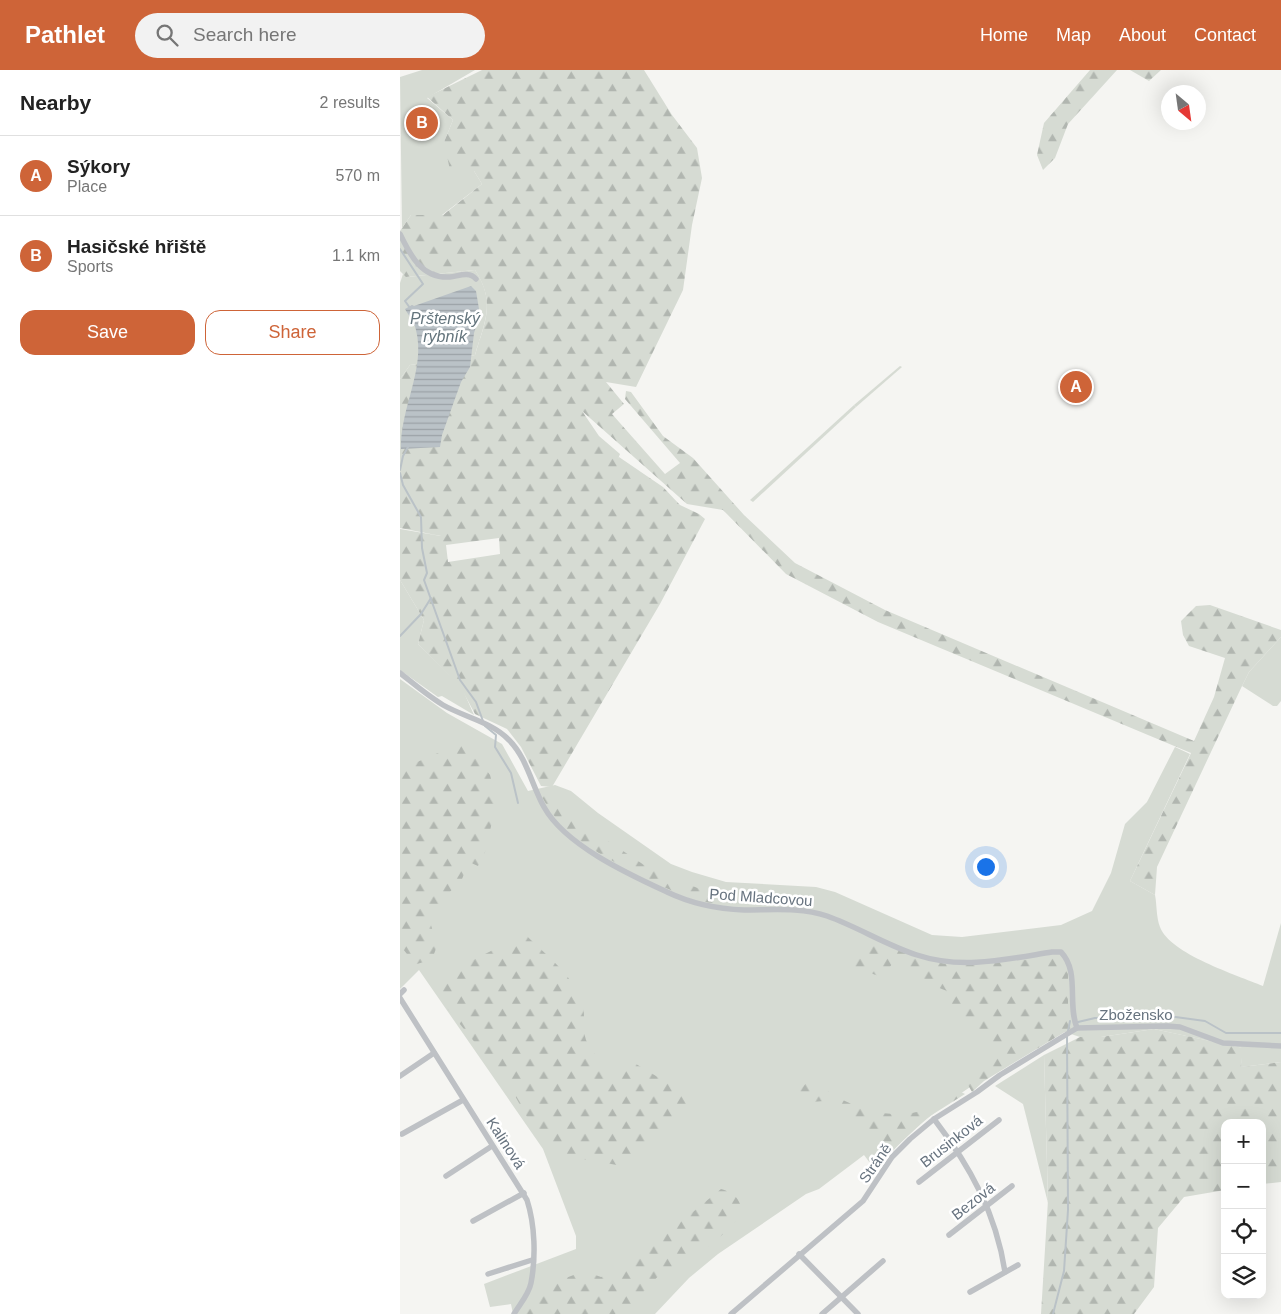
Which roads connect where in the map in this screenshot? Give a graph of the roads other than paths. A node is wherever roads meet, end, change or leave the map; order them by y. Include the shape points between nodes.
1 (400, 234) edge
2 (476, 278) dead end
3 (400, 673) edge
4 (400, 998) edge
5 (1078, 1028) junction
6 (1281, 1046) edge
7 (434, 1053) junction
8 (400, 1076) edge
9 (463, 1100) junction
10 (934, 1119) junction
11 (999, 1120) dead end
12 (402, 1134) dead end
13 (492, 1146) junction
14 (959, 1151) junction
15 (446, 1176) dead end
16 (919, 1182) dead end
17 (1012, 1186) dead end
18 (524, 1193) junction
19 (988, 1205) junction
20 (473, 1221) dead end
21 (949, 1235) dead end
22 (799, 1254) junction
23 (532, 1260) junction
24 (883, 1261) dead end
25 (1018, 1265) dead end
26 (1005, 1272) junction
27 (488, 1274) dead end
28 (970, 1292) dead end
29 (841, 1296) junction
30 (514, 1314) edge
31 (731, 1314) edge
32 (822, 1314) edge
33 (858, 1314) edge

1 - 2 street via 412,258 430,274
3 - 5 street, Pod Mladcovou via 443,704 492,727 511,742 544,808 567,834 594,854 696,904 815,912 898,948 948,962 975,963 1061,952 1072,970 1072,1015
4 - 7 street, Kalinová
5 - 6 street, Zbožensko via 1167,1026 1189,1030 1223,1043
5 - 10 street, Stráně
7 - 8 street
7 - 9 street, Kalinová
9 - 12 street
9 - 13 street, Kalinová
10 - 14 street
10 - 22 street, Stráně via 892,1157 863,1201
11 - 14 street, Brusinková
13 - 15 street
13 - 18 street, Kalinová
14 - 16 street, Brusinková
14 - 19 street
17 - 19 street, Bezová
18 - 20 street
18 - 23 street, Kalinová via 534,1229
19 - 21 street, Bezová
19 - 26 street
22 - 29 street
22 - 31 street, Stráně
23 - 27 street
23 - 30 street, Kalinová via 531,1283
24 - 29 street
25 - 26 street
26 - 28 street
29 - 32 street
29 - 33 street

